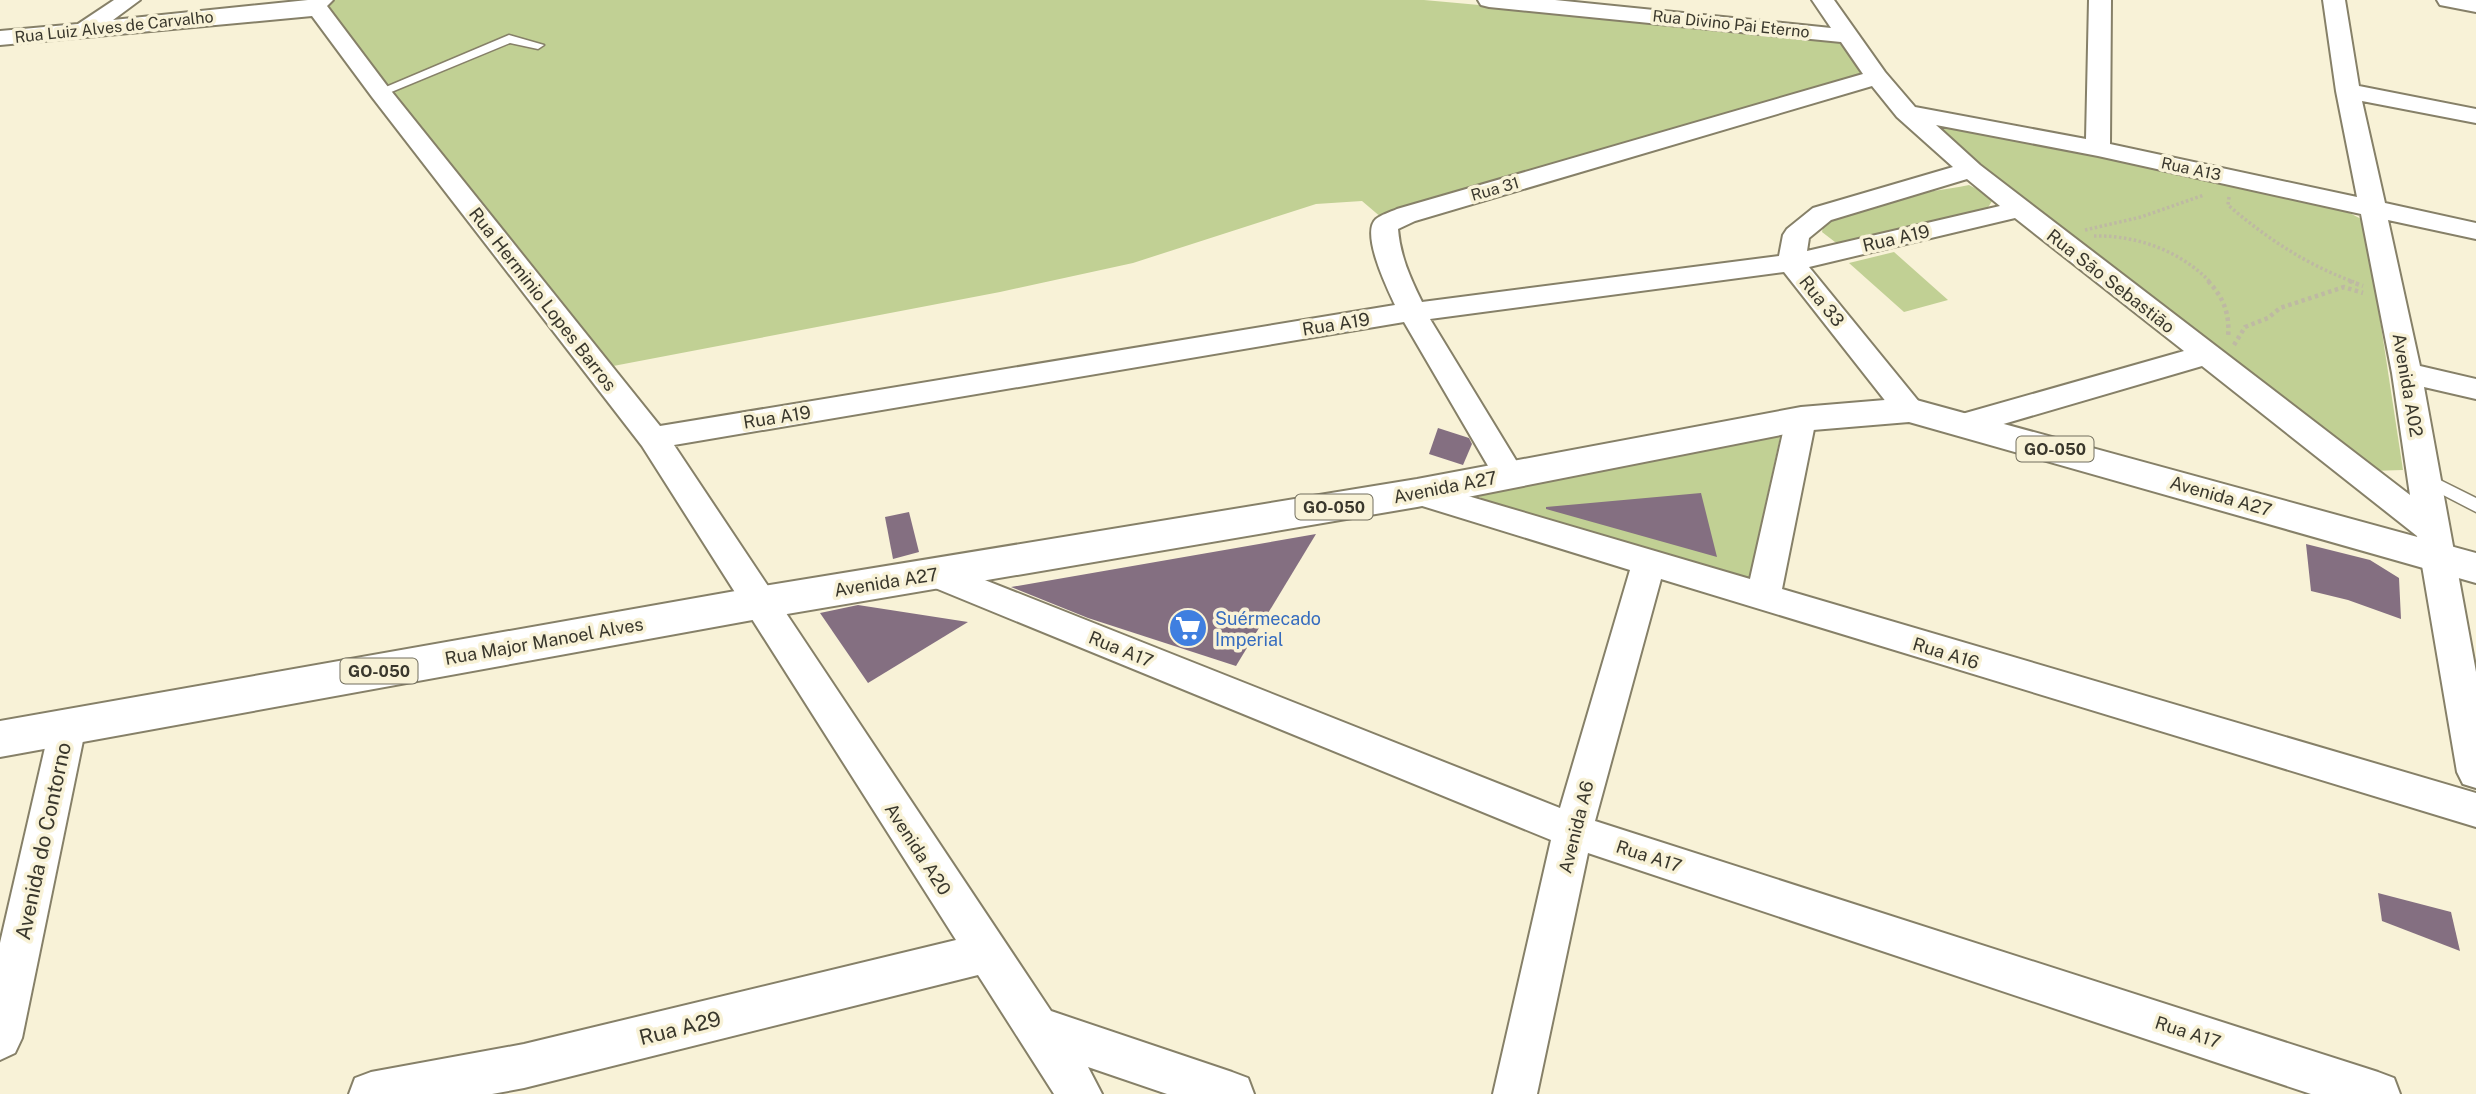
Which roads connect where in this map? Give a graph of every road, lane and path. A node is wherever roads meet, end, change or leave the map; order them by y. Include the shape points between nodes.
1 (129, 0) edge
2 (1489, 0) edge
3 (2100, 0) edge
4 (2334, 0) edge
5 (2448, 0) edge
6 (317, 4) edge
7 (1579, 4) edge
8 (1832, 5) edge
9 (2476, 5) edge
10 (81, 32) junction
11 (1848, 36) junction
12 (0, 38) edge
13 (538, 45) dead end
14 (1877, 77) junction
15 (2348, 90) junction
16 (380, 92) junction
17 (1906, 111) junction
18 (2476, 116) edge
19 (2098, 149) junction
20 (1971, 170) junction
21 (2230, 190) dead end
22 (2208, 194) dead end
23 (2019, 209) junction
24 (2374, 209) junction
25 (2083, 231) dead end
26 (2476, 231) edge
27 (2089, 236) dead end
28 (1791, 263) junction
29 (1410, 312) junction
30 (2221, 348) junction
31 (2407, 373) junction
32 (2476, 388) edge
33 (1909, 410) junction
34 (1801, 419) junction
35 (1966, 424) junction
36 (653, 438) junction
37 (1509, 475) junction
38 (2423, 478) junction
39 (1417, 493) junction
40 (2476, 506) edge
41 (2434, 544) junction
42 (1649, 563) junction
43 (2476, 568) edge
44 (935, 574) junction
45 (1763, 598) junction
46 (758, 603) junction
47 (68, 726) junction
48 (0, 739) edge
49 (2476, 772) edge
50 (2476, 810) edge
51 (1573, 831) junction
52 (986, 953) junction
53 (1040, 1029) junction
54 (0, 1038) edge
55 (529, 1080) edge
56 (371, 1094) edge
57 (1080, 1094) edge
58 (1232, 1094) edge
59 (1515, 1094) edge
60 (2378, 1094) edge

1 - 10 street
2 - 7 street, Rua Divino Pai Eterno
3 - 19 street
4 - 15 street, Avenida A02
5 - 9 street
6 - 10 street, Rua Luiz Alves de Carvalho
6 - 16 street, Rua Herminio Lopes Barros
7 - 11 street, Rua Divino Pai Eterno
8 - 11 street, Rua São Sebastião
10 - 12 street, Rua Luiz Alves de Carvalho
11 - 14 street, Rua São Sebastião
13 - 16 lane via 509,39
14 - 17 street, Rua São Sebastião
14 - 29 street, Rua 31 via 1394,219 1383,233
15 - 18 street
15 - 24 street, Avenida A02
16 - 36 street, Rua Herminio Lopes Barros
17 - 19 street, Rua A13
17 - 20 street, Rua São Sebastião
19 - 24 street, Rua A13
20 - 23 street, Rua São Sebastião
20 - 28 street, Rua 33 via 1822,214 1796,235
21 - 30 path via 2228,205 2262,235 2314,266 2363,286 2364,293 2344,287 2288,305 2245,327
22 - 25 path
23 - 28 street, Rua A19
23 - 30 street, Rua São Sebastião
24 - 26 street, Rua A13
24 - 31 street, Avenida A02
27 - 30 path via 2142,243 2192,266 2226,305 2229,337
28 - 29 street, Rua A19
28 - 33 street, Rua 33
29 - 36 street, Rua A19
29 - 37 street, Rua 31
30 - 35 street, Avenida A27
30 - 41 street, Rua São Sebastião
31 - 32 street
31 - 38 street, Avenida A02
33 - 34 main road, Avenida A27 / GO-050
33 - 35 main road, Avenida A27 / GO-050
34 - 37 main road, Avenida A27 / GO-050
34 - 45 street
35 - 41 main road, Avenida A27 / GO-050
36 - 46 street, Rua Herminio Lopes Barros
37 - 39 main road, Avenida A27 / GO-050
38 - 40 lane
38 - 41 street, Avenida A02
39 - 42 street, Rua A16
39 - 44 main road, Avenida A27 / GO-050
41 - 43 main road, Avenida A27 / GO-050
41 - 49 street, Avenida A02
42 - 45 street, Rua A16
42 - 51 street, Avenida A6
44 - 46 main road, Avenida A27 / GO-050
44 - 51 street, Rua A17
45 - 50 street, Rua A16
46 - 47 main road, Rua Major Manoel Alves / GO-050
46 - 52 street, Avenida A20
47 - 48 main road, Rua Major Manoel Alves / GO-050
47 - 54 street, Avenida do Contorno
51 - 59 street, Avenida A6
51 - 60 street, Rua A17
52 - 53 street, Avenida A20
52 - 55 street, Rua A29
53 - 57 street, Avenida A20
53 - 58 street
55 - 56 street, Rua A29

